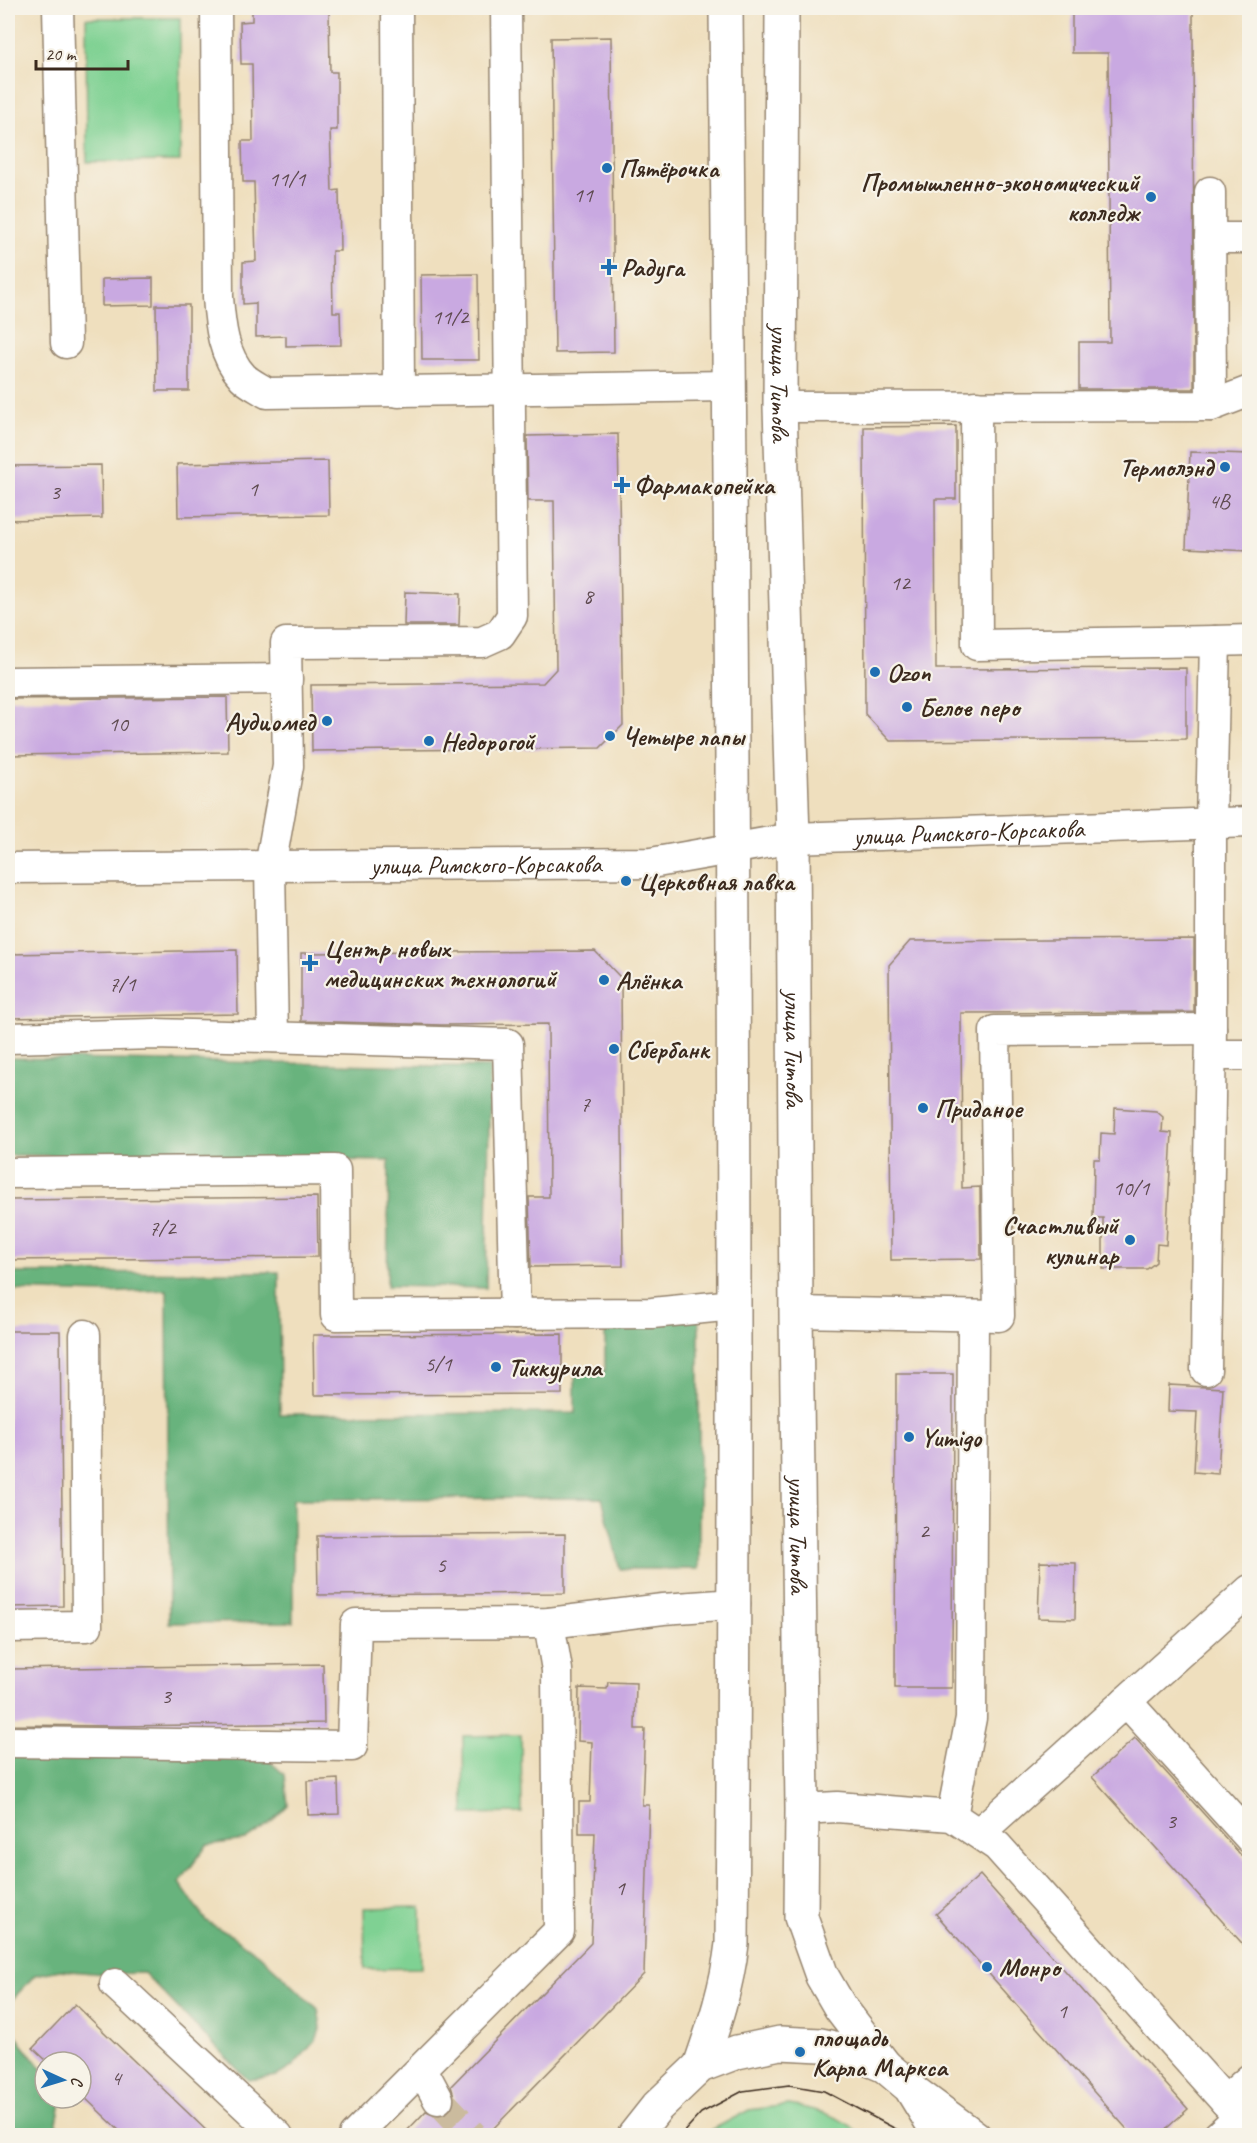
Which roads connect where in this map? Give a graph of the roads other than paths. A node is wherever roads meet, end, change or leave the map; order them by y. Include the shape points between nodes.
1 (57, 8) edge
2 (216, 8) edge
3 (398, 8) edge
4 (506, 8) edge
5 (726, 8) edge
6 (782, 8) edge
7 (1210, 192) dead end
8 (1210, 238) junction
9 (1250, 238) edge
10 (66, 344) dead end
11 (729, 386) junction
12 (510, 390) junction
13 (1250, 391) edge
14 (399, 392) junction
15 (976, 406) junction
16 (1211, 406) junction
17 (780, 407) junction
18 (1215, 640) junction
19 (1250, 640) edge
20 (287, 679) junction
21 (8, 682) edge
22 (1250, 822) edge
23 (1211, 823) junction
24 (793, 838) junction
25 (733, 848) junction
26 (270, 867) junction
27 (8, 868) edge
28 (273, 1037) junction
29 (8, 1038) edge
30 (1211, 1042) junction
31 (1250, 1055) edge
32 (8, 1173) edge
33 (734, 1305) junction
34 (796, 1312) junction
35 (515, 1314) junction
36 (973, 1316) junction
37 (85, 1335) dead end
38 (1206, 1370) dead end
39 (1250, 1590) edge
40 (735, 1604) junction
41 (549, 1623) junction
42 (8, 1627) edge
43 (1126, 1701) junction
44 (8, 1742) edge
45 (802, 1809) junction
46 (951, 1816) junction
47 (979, 1833) junction
48 (1250, 1838) edge
49 (115, 1984) dead end
50 (700, 2066) junction
51 (885, 2066) junction
52 (422, 2069) junction
53 (1250, 2079) edge
54 (910, 2087) junction
55 (438, 2099) tunnel mouth
56 (1233, 2121) edge
57 (278, 2136) edge
58 (354, 2136) edge
59 (634, 2136) edge
60 (940, 2136) edge
61 (976, 2136) edge

1 - 10 street
2 - 14 street via 218,297 229,357 244,378 267,393
3 - 14 street
4 - 12 street
5 - 11 main road, улица Титова
6 - 17 main road, улица Титова
7 - 8 street
8 - 9 street
8 - 16 street
11 - 12 street
11 - 25 main road, улица Титова
12 - 14 street
12 - 20 street via 512,616 501,634 482,642 286,643
13 - 16 street
15 - 16 street
15 - 17 street
15 - 18 street via 977,645
17 - 24 main road, улица Титова
18 - 19 street
18 - 23 street
20 - 21 street
20 - 26 street via 288,766
22 - 23 street, улица Римского-Корсакова
23 - 24 street, улица Римского-Корсакова
23 - 30 street
24 - 25 street, улица Римского-Корсакова
24 - 34 main road, улица Титова
25 - 26 street, улица Римского-Корсакова via 651,863
25 - 33 main road, улица Титова
26 - 27 street, улица Римского-Корсакова
26 - 28 street
28 - 29 street
28 - 35 street via 508,1044
30 - 31 street
30 - 36 street via 995,1030 999,1317
30 - 38 street
32 - 35 street via 336,1170 336,1315
33 - 35 street via 652,1313
33 - 40 main road, улица Титова
34 - 36 street
34 - 45 main road, улица Титова
36 - 46 street via 971,1718
37 - 42 street via 87,1626
39 - 43 street
40 - 41 street
40 - 50 main road, улица Титова via 732,1944 718,2015
41 - 44 street via 356,1624 352,1746
41 - 52 street via 557,1670 559,1931
43 - 47 street
43 - 48 street
45 - 46 street via 837,1807
45 - 51 main road, улица Титова via 801,1917 822,1976 840,2007
46 - 47 street
47 - 56 street via 997,1846
49 - 57 street
50 - 51 main road via 737,2052 780,2043 821,2045 852,2052
50 - 59 main road via 657,2107
51 - 54 main road
52 - 55 street
52 - 58 street
53 - 56 street
54 - 60 main road
54 - 61 street

